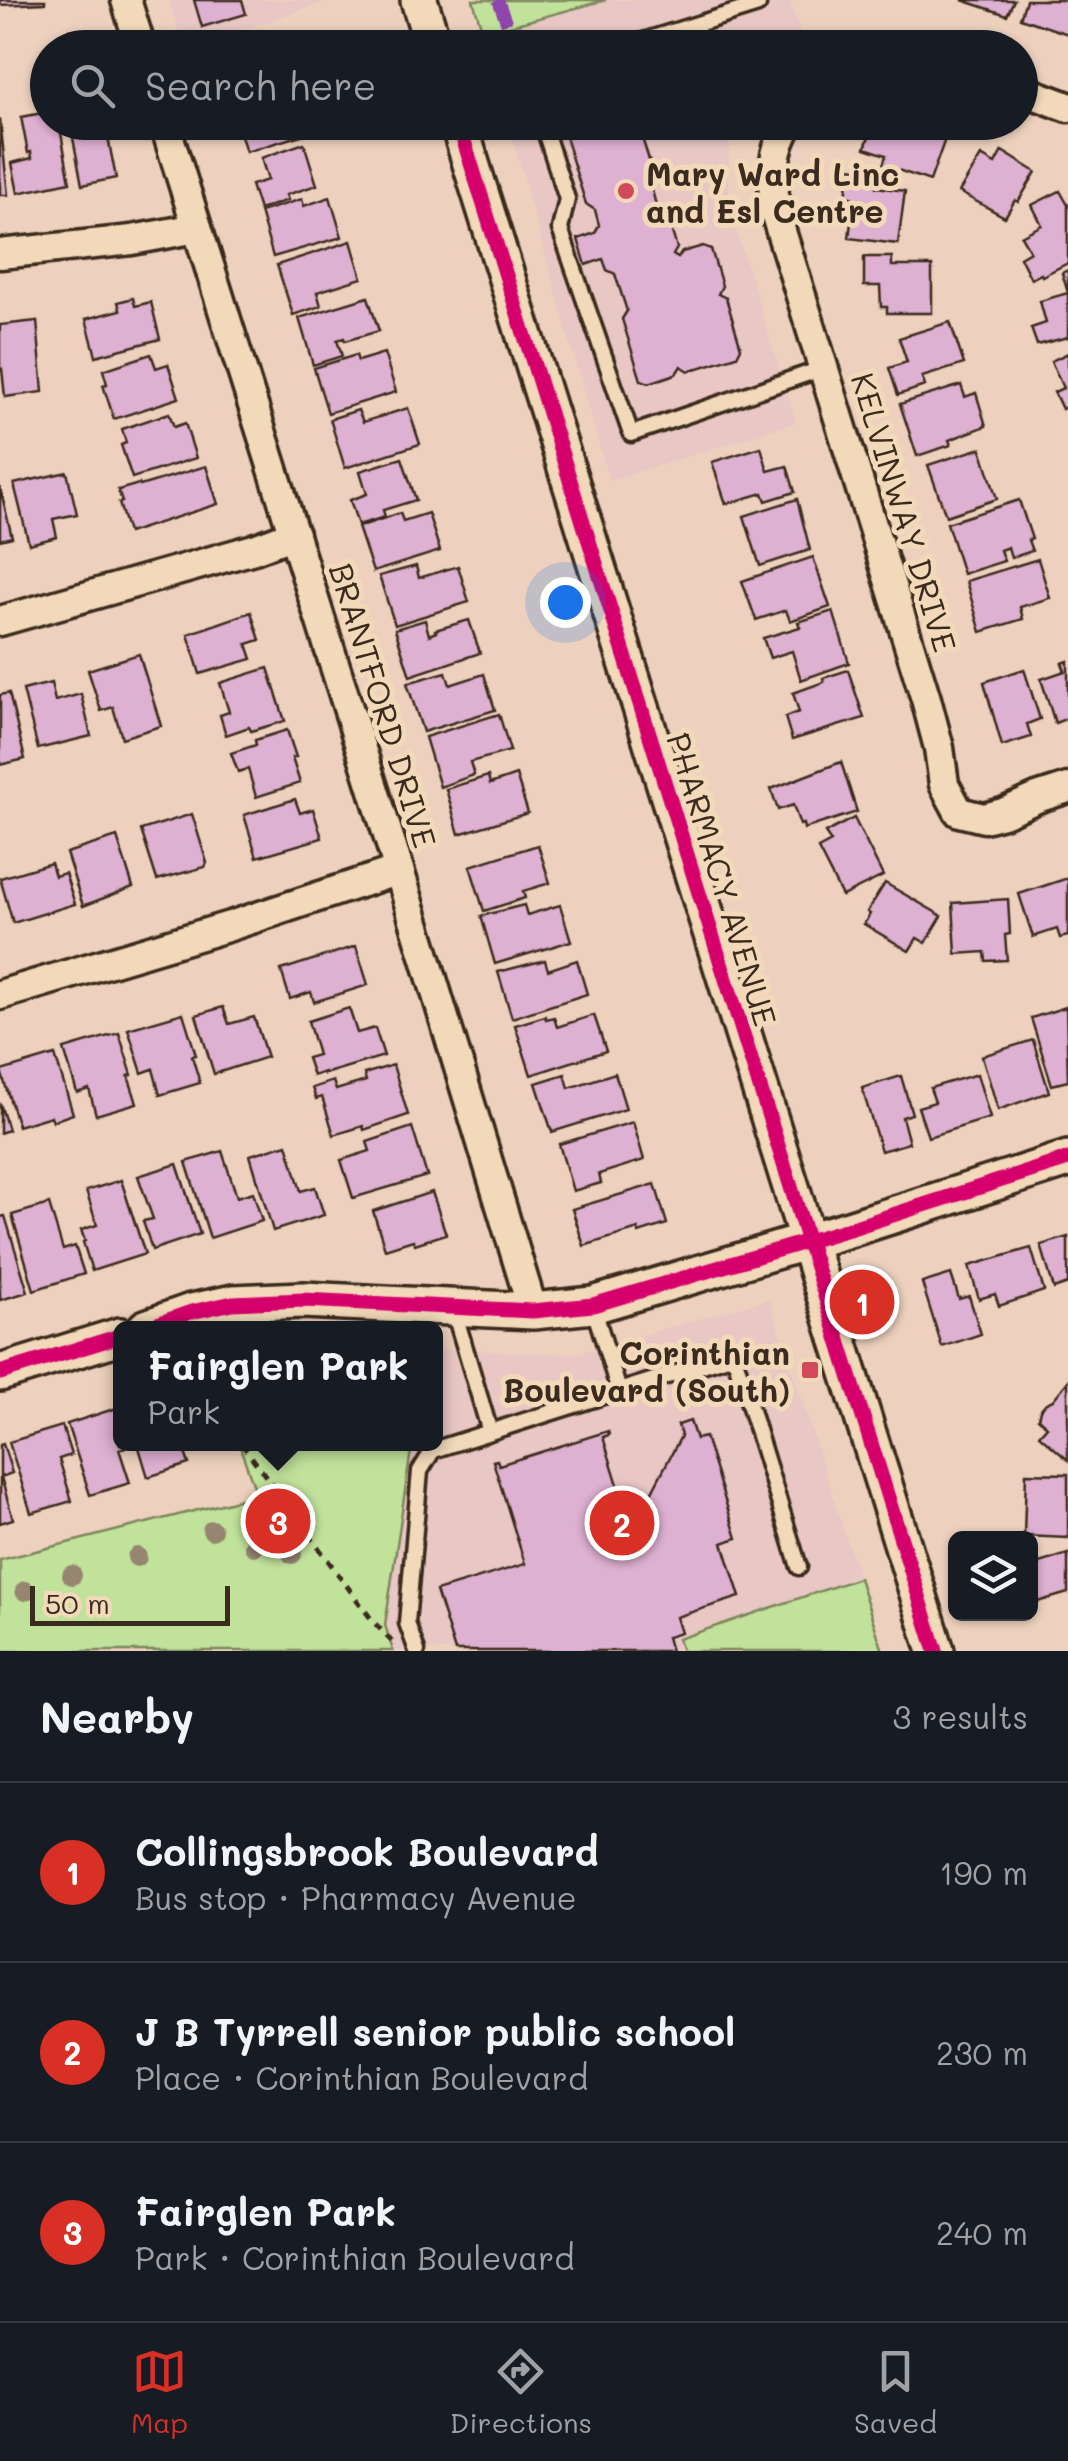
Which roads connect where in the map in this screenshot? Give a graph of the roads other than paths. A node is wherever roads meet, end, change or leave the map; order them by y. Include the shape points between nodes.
1 (126, 0) edge
2 (419, 0) edge
3 (758, 5) dead end
4 (135, 30) edge
5 (428, 30) edge
6 (678, 30) edge
7 (1038, 96) edge
8 (1068, 107) edge
9 (169, 140) edge
10 (464, 140) edge
11 (548, 140) edge
12 (782, 140) edge
13 (196, 228) junction
14 (0, 254) edge
15 (824, 368) junction
16 (294, 534) junction
17 (0, 621) edge
18 (1068, 788) edge
19 (399, 870) junction
20 (0, 995) edge
21 (1068, 1160) edge
22 (808, 1241) junction
23 (592, 1305) junction
24 (452, 1306) junction
25 (533, 1310) junction
26 (166, 1321) edge
27 (113, 1338) edge
28 (0, 1373) edge
29 (619, 1391) junction
30 (490, 1432) junction
31 (443, 1447) edge
32 (432, 1451) edge
33 (799, 1567) dead end
34 (418, 1651) edge
35 (936, 1651) edge

1 - 4 street
2 - 5 street
3 - 6 lane
7 - 8 street
9 - 13 street, BRANTFORD DRIVE
10 - 22 street, PHARMACY AVENUE
11 - 15 lane via 567,198 560,230 631,434
12 - 15 street, KELVINWAY DRIVE via 772,174 775,212
13 - 14 street
13 - 16 street, BRANTFORD DRIVE
15 - 18 street, KELVINWAY DRIVE via 934,728 944,784 960,812 984,818
16 - 17 street
16 - 19 street, BRANTFORD DRIVE
19 - 20 street
19 - 25 street, BRANTFORD DRIVE
21 - 22 street
22 - 23 street
22 - 35 street, PHARMACY AVENUE
23 - 25 street
23 - 29 lane
24 - 25 street
24 - 26 street via 234,1303
24 - 30 lane
27 - 28 street
29 - 30 lane
29 - 33 lane via 734,1355
30 - 31 lane
32 - 34 lane via 420,1471 407,1623

